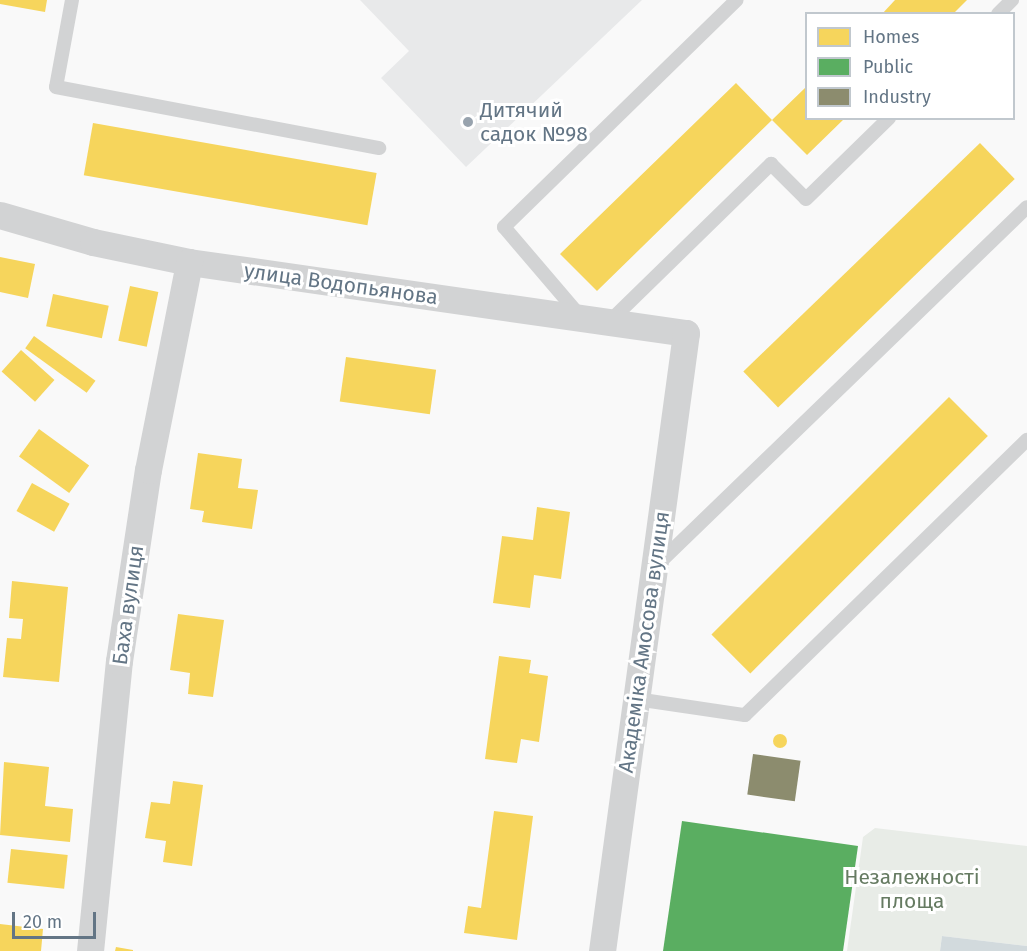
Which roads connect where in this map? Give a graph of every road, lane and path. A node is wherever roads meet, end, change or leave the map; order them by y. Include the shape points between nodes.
1 (72, 0) edge
2 (737, 0) edge
3 (1012, 0) edge
4 (1000, 12) edge
5 (887, 120) edge
6 (379, 148) dead end
7 (1027, 207) edge
8 (0, 215) edge
9 (189, 262) junction
10 (581, 318) junction
11 (608, 322) junction
12 (686, 333) joint
13 (1027, 440) edge
14 (654, 567) junction
15 (636, 699) junction
16 (90, 951) edge
17 (602, 951) edge

1 - 6 lane via 56,87
2 - 10 lane via 504,227
3 - 4 lane
5 - 11 lane via 806,199 771,164
7 - 14 lane
8 - 9 street, улица Водопьянова via 93,242
9 - 10 street, улица Водопьянова
9 - 16 street, Баха вулиця via 147,470 119,661
10 - 11 street, улица Водопьянова
11 - 12 street, улица Водопьянова
12 - 14 street, Академіка Амосова вулиця
13 - 15 lane via 745,715
14 - 15 street, Академіка Амосова вулиця
15 - 17 street, Академіка Амосова вулиця

